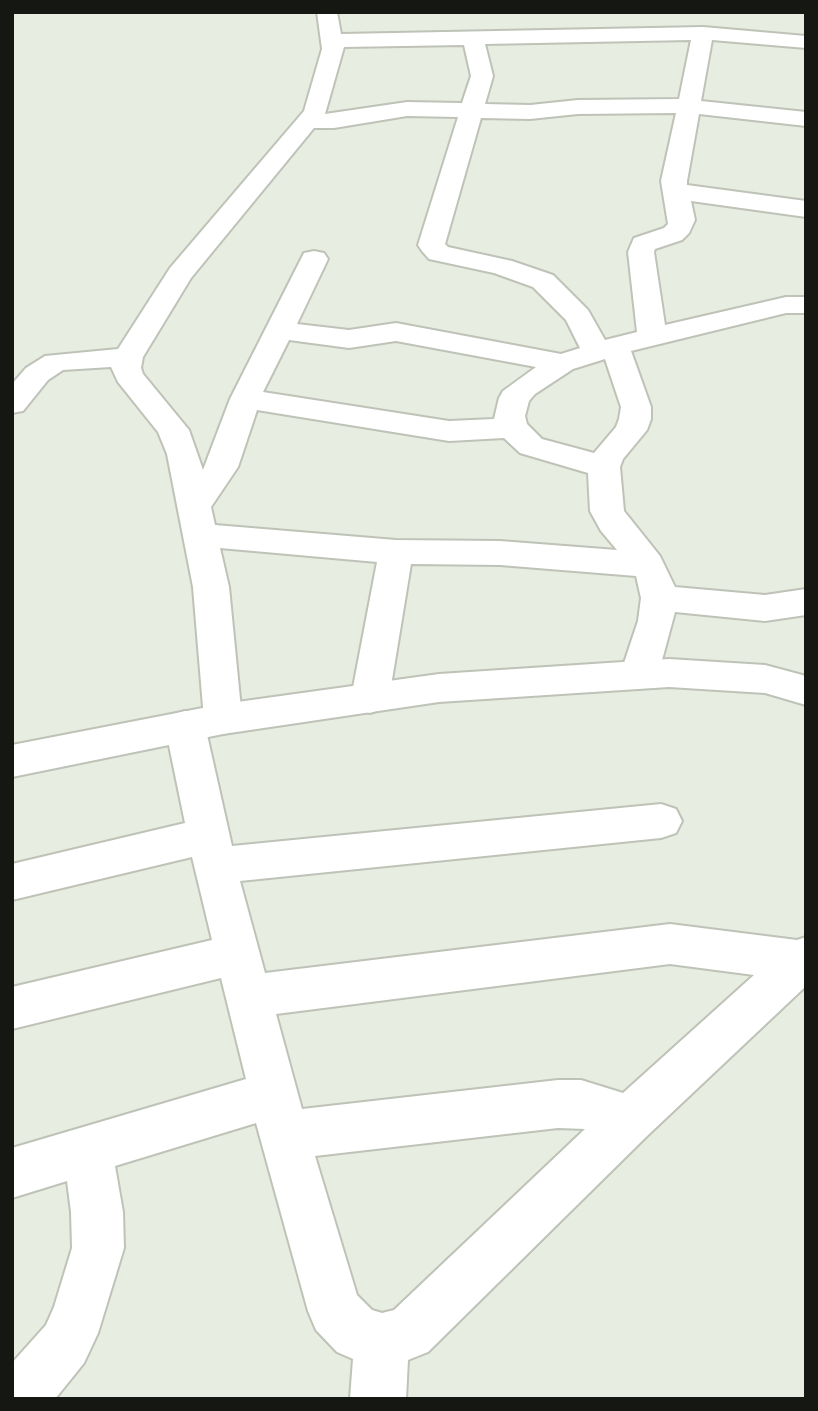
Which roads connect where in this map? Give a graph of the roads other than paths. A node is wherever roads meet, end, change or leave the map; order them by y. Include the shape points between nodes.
1 (327, 12) edge
2 (703, 33) junction
3 (473, 39) junction
4 (333, 41) junction
5 (806, 42) edge
6 (687, 106) junction
7 (470, 109) junction
8 (806, 119) edge
9 (310, 121) junction
10 (674, 191) junction
11 (806, 209) edge
12 (314, 259) dead end
13 (806, 304) edge
14 (278, 330) junction
15 (652, 338) junction
16 (606, 349) junction
17 (128, 357) junction
18 (562, 363) junction
19 (245, 399) junction
20 (12, 404) edge
21 (512, 428) junction
22 (604, 467) junction
23 (197, 520) junction
24 (396, 552) junction
25 (648, 565) junction
26 (659, 598) junction
27 (806, 602) edge
28 (639, 675) junction
29 (806, 691) edge
30 (370, 698) junction
31 (204, 723) junction
32 (12, 761) edge
33 (662, 821) dead end
34 (212, 851) junction
35 (12, 882) edge
36 (803, 959) edge
37 (243, 975) junction
38 (12, 1008) edge
39 (279, 1114) junction
40 (630, 1119) junction
41 (87, 1150) junction
42 (12, 1173) edge
43 (382, 1340) junction
44 (18, 1399) edge
45 (378, 1399) edge

1 - 4 street
2 - 3 street
2 - 5 street
2 - 6 street
3 - 4 street
3 - 7 street via 482,76
4 - 9 street
6 - 7 street via 530,112
6 - 8 street
6 - 10 street
7 - 9 street via 407,109
7 - 16 street via 433,250 543,281
9 - 17 street via 193,257
10 - 11 street
10 - 15 street via 680,227 643,244 641,252
12 - 14 street
13 - 15 street
14 - 18 street via 349,339 396,332
14 - 19 street
15 - 16 street
16 - 18 street
16 - 22 street via 636,407 631,430
17 - 20 street via 56,362 37,374
17 - 23 street via 129,376 179,441
18 - 21 street via 514,398 509,416
19 - 21 street via 449,431
19 - 23 street via 222,467
21 - 22 street via 531,446
22 - 25 street via 607,511
23 - 24 street
23 - 31 street via 211,587
24 - 25 street via 500,553
24 - 30 street
25 - 26 street
26 - 27 street via 765,608
26 - 28 street
28 - 29 street via 765,679
28 - 30 street via 439,688
30 - 31 street
31 - 32 street
31 - 34 street
33 - 34 street
34 - 35 street
34 - 37 street
36 - 37 street via 670,944
36 - 40 street
37 - 38 street
37 - 39 street
39 - 40 street via 580,1104
39 - 41 street
39 - 43 street via 335,1311 356,1333
40 - 43 street via 409,1333
41 - 42 street
41 - 44 street via 98,1248 65,1344
43 - 45 street

